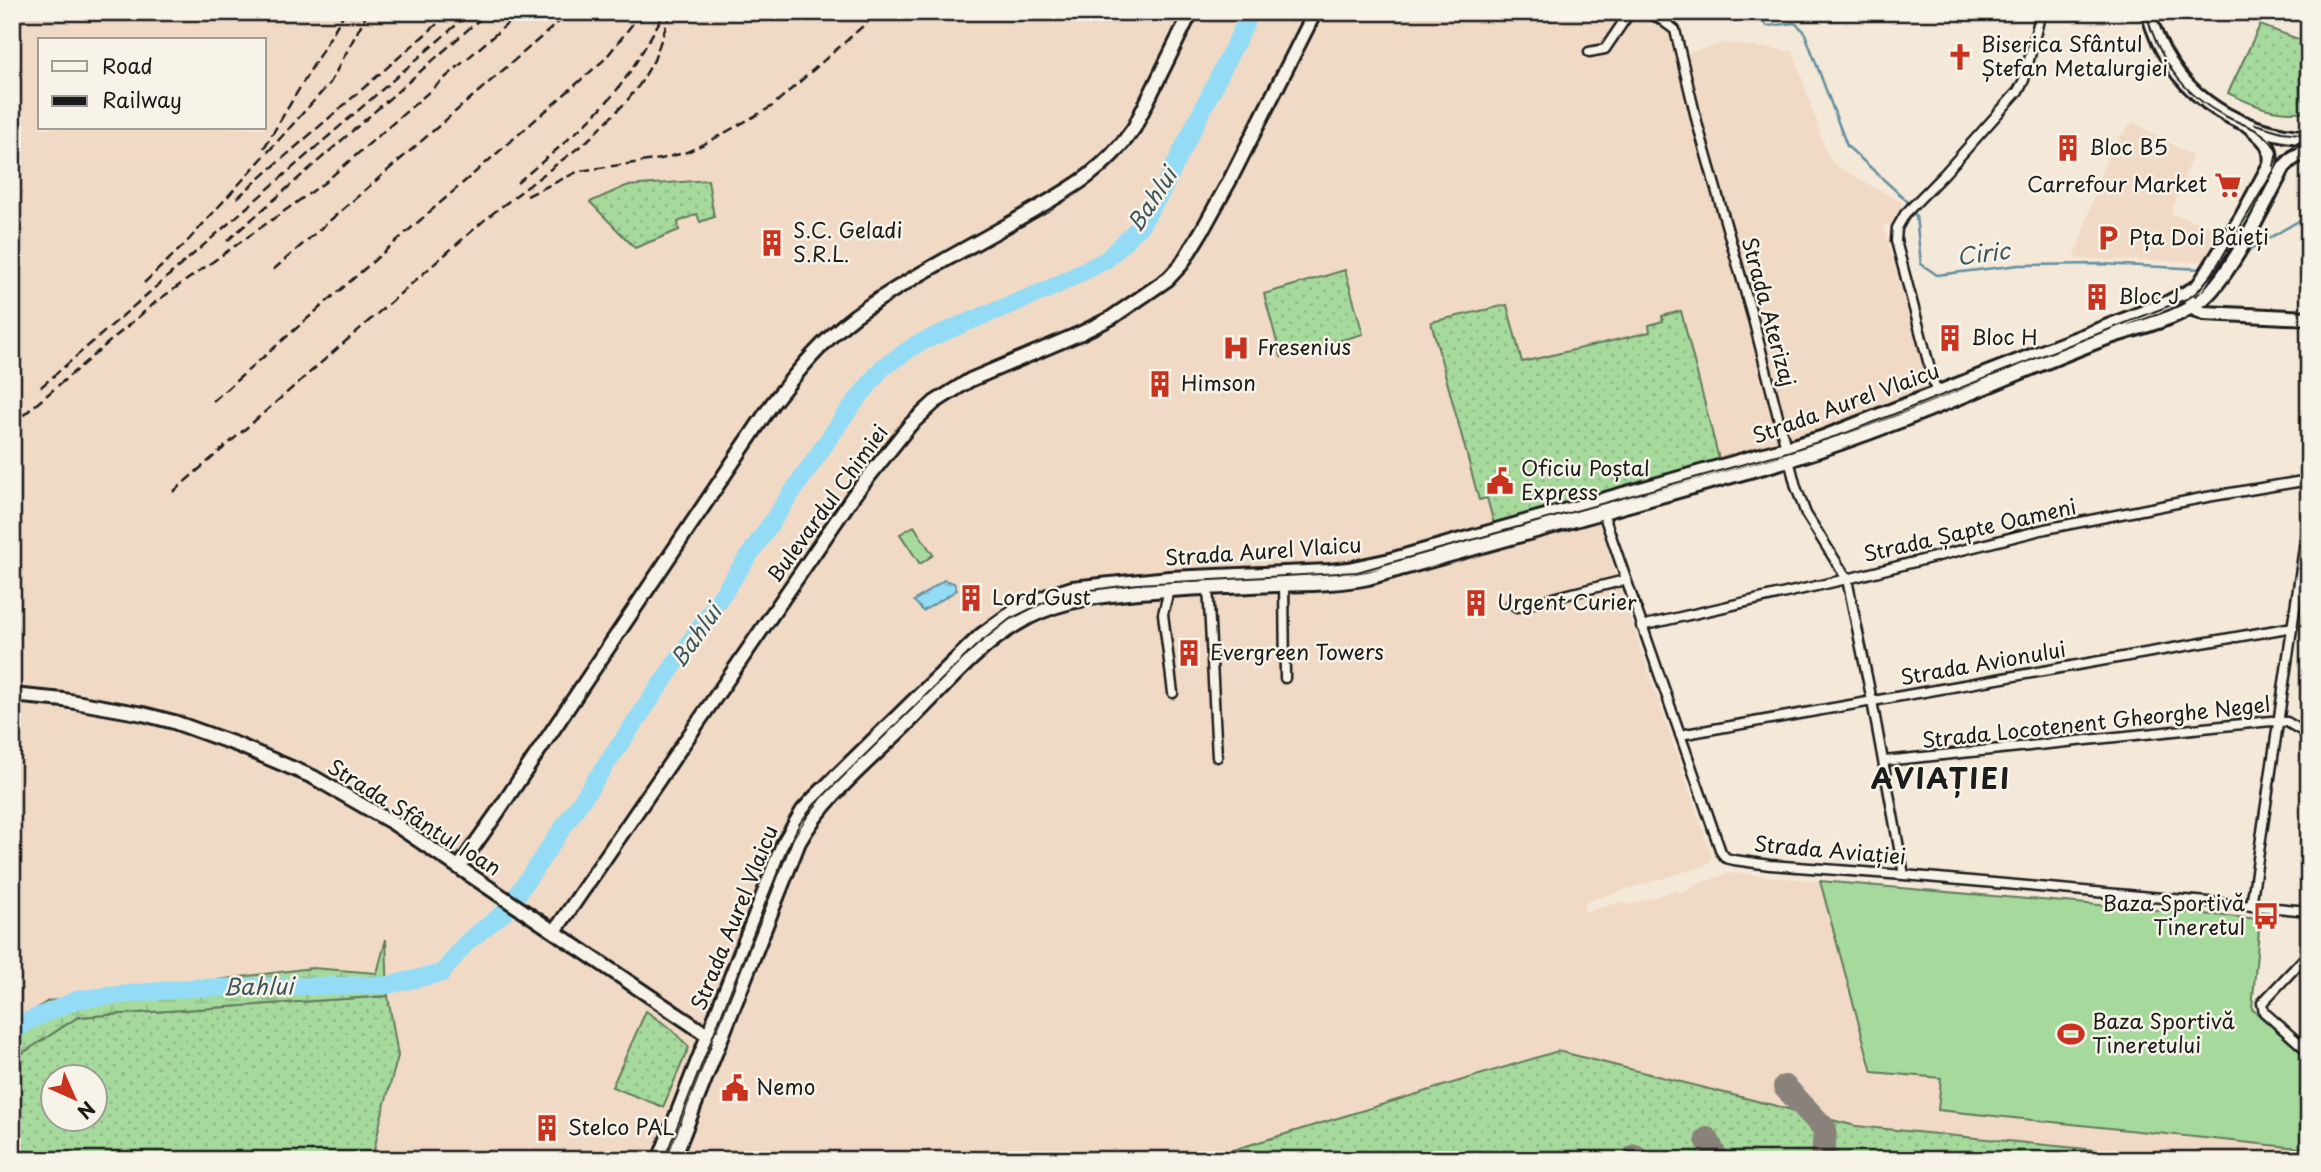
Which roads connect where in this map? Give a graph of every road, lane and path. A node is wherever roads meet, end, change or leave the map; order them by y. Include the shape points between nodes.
1 (1191, 12) edge
2 (1315, 12) edge
3 (1630, 12) edge
4 (1644, 12) edge
5 (2041, 12) edge
6 (2148, 12) edge
7 (1589, 52) dead end
8 (2245, 123) junction
9 (2307, 140) edge
10 (2221, 265) junction
11 (2211, 291) junction
12 (2190, 299) junction
13 (2224, 314) junction
14 (2309, 318) edge
15 (2158, 320) junction
16 (1938, 398) junction
17 (1787, 454) junction
18 (2309, 480) edge
19 (1601, 506) junction
20 (2309, 514) edge
21 (1284, 579) junction
22 (1847, 579) junction
23 (1625, 580) junction
24 (1208, 582) junction
25 (1169, 590) junction
26 (1511, 603) dead end
27 (1641, 626) junction
28 (2293, 627) junction
29 (1285, 678) dead end
30 (1173, 693) dead end
31 (12, 695) edge
32 (1872, 701) junction
33 (2278, 722) junction
34 (1680, 735) junction
35 (2309, 735) edge
36 (1217, 757) dead end
37 (1884, 761) junction
38 (459, 867) junction
39 (1904, 875) junction
40 (2251, 905) junction
41 (2309, 911) edge
42 (555, 931) junction
43 (2309, 953) edge
44 (715, 1037) junction
45 (2309, 1052) edge
46 (659, 1160) edge
47 (673, 1160) edge

1 - 38 main road via 1133,128 1101,168 856,315 799,369
2 - 42 main road, Bulevardul Chimiei via 1230,180 1181,265 1111,318 953,389 910,425 854,495
3 - 7 street via 1605,49
4 - 17 street, Strada Aterizaj via 1675,30
5 - 16 street via 2018,91 1897,228 1896,242
6 - 8 main road via 2166,59 2185,84 2215,108
8 - 9 main road
8 - 10 main road, Strada Aurel Vlaicu via 2266,142 2272,155
9 - 10 main road, Strada Aurel Vlaicu via 2284,167 2240,247
10 - 11 main road, Strada Aurel Vlaicu
10 - 12 main road, Strada Aurel Vlaicu via 2202,280
11 - 12 main road, Strada Aurel Vlaicu
11 - 13 main road via 2209,305
12 - 13 main road, Strada Aurel Vlaicu via 2196,310
12 - 15 main road, Strada Aurel Vlaicu
12 - 16 main road, Strada Aurel Vlaicu
13 - 14 main road, Strada Aurel Vlaicu
13 - 15 main road, Strada Aurel Vlaicu via 2210,319
15 - 16 main road, Strada Aurel Vlaicu
16 - 17 main road, Strada Aurel Vlaicu via 1849,440
17 - 19 main road, Strada Aurel Vlaicu
17 - 22 street, Strada Aterizaj via 1806,514
18 - 22 street, Strada Șapte Oameni via 2045,529
19 - 21 main road, Strada Aurel Vlaicu via 1368,578 1337,583
19 - 23 street, Strada Aviației
20 - 28 street
21 - 24 main road, Strada Aurel Vlaicu via 1256,576
21 - 29 street
22 - 27 street, Strada Șapte Oameni
22 - 32 street, Strada Aterizaj
23 - 26 street via 1517,607
23 - 27 street, Strada Aviației
24 - 25 main road, Strada Aurel Vlaicu
24 - 36 street
24 - 44 main road, Strada Aurel Vlaicu via 1138,580 1072,589 1022,607 981,635 803,810 783,844
25 - 30 street via 1163,614
25 - 44 main road, Strada Aurel Vlaicu via 1080,599 1014,625 823,806 799,842
27 - 34 street, Strada Aviației
28 - 32 street, Strada Avionului
28 - 33 street
31 - 38 main road, Strada Sfântul Ioan via 143,714 238,745 346,794
32 - 34 street, Strada Avionului
32 - 37 street, Strada Aterizaj
33 - 35 street, Strada Locotenent Gheorghe Negel
33 - 37 street, Strada Locotenent Gheorghe Negel
33 - 40 street
34 - 39 street, Strada Aviației via 1726,858
37 - 39 street, Strada Aterizaj
38 - 42 main road, Strada Sfântul Ioan
39 - 40 street, Strada Aviației
40 - 41 street, Strada Aviației
42 - 44 main road, Strada Sfântul Ioan
43 - 45 street via 2262,1003 2264,1012
44 - 46 main road, Strada Aurel Vlaicu
44 - 47 main road, Strada Aurel Vlaicu

